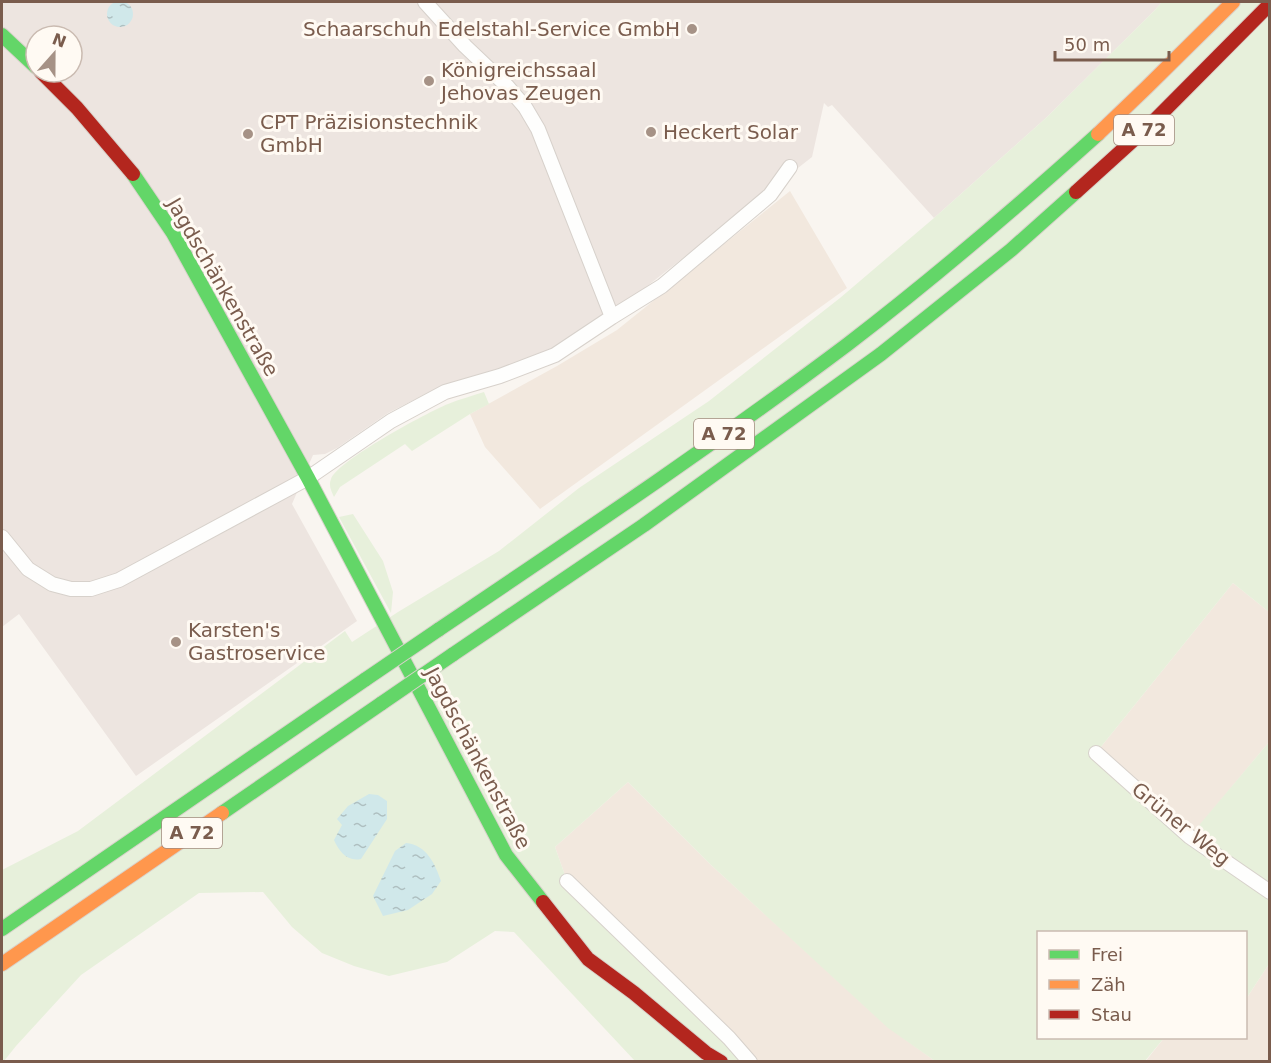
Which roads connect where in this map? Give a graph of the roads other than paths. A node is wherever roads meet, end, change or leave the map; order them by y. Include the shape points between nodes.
1 (425, 2) edge
2 (1232, 2) edge
3 (1269, 4) edge
4 (2, 35) edge
5 (24, 56) edge
6 (53, 84) edge
7 (790, 168) dead end
8 (612, 316) junction
9 (308, 478) junction
10 (2, 537) edge
11 (1096, 753) dead end
12 (567, 881) dead end
13 (1269, 892) edge
14 (2, 929) edge
15 (2, 964) edge
16 (721, 1062) edge
17 (750, 1062) edge

1 - 8 street via 525,107 538,129
2 - 14 main road, A 72, bridge via 1124,109 1015,207 868,329 668,473
3 - 15 main road, A 72, bridge via 1150,124 1011,250 881,354 645,525
4 - 5 main road
6 - 9 main road, Jagdschänkenstraße via 129,169 173,233
7 - 8 street via 770,195 662,286
8 - 9 street via 555,356 445,392 391,421
9 - 10 street via 131,574 91,589 71,589 39,577
9 - 16 main road, Jagdschänkenstraße via 506,855 588,959
11 - 13 street, Grüner Weg via 1190,837
12 - 17 street

